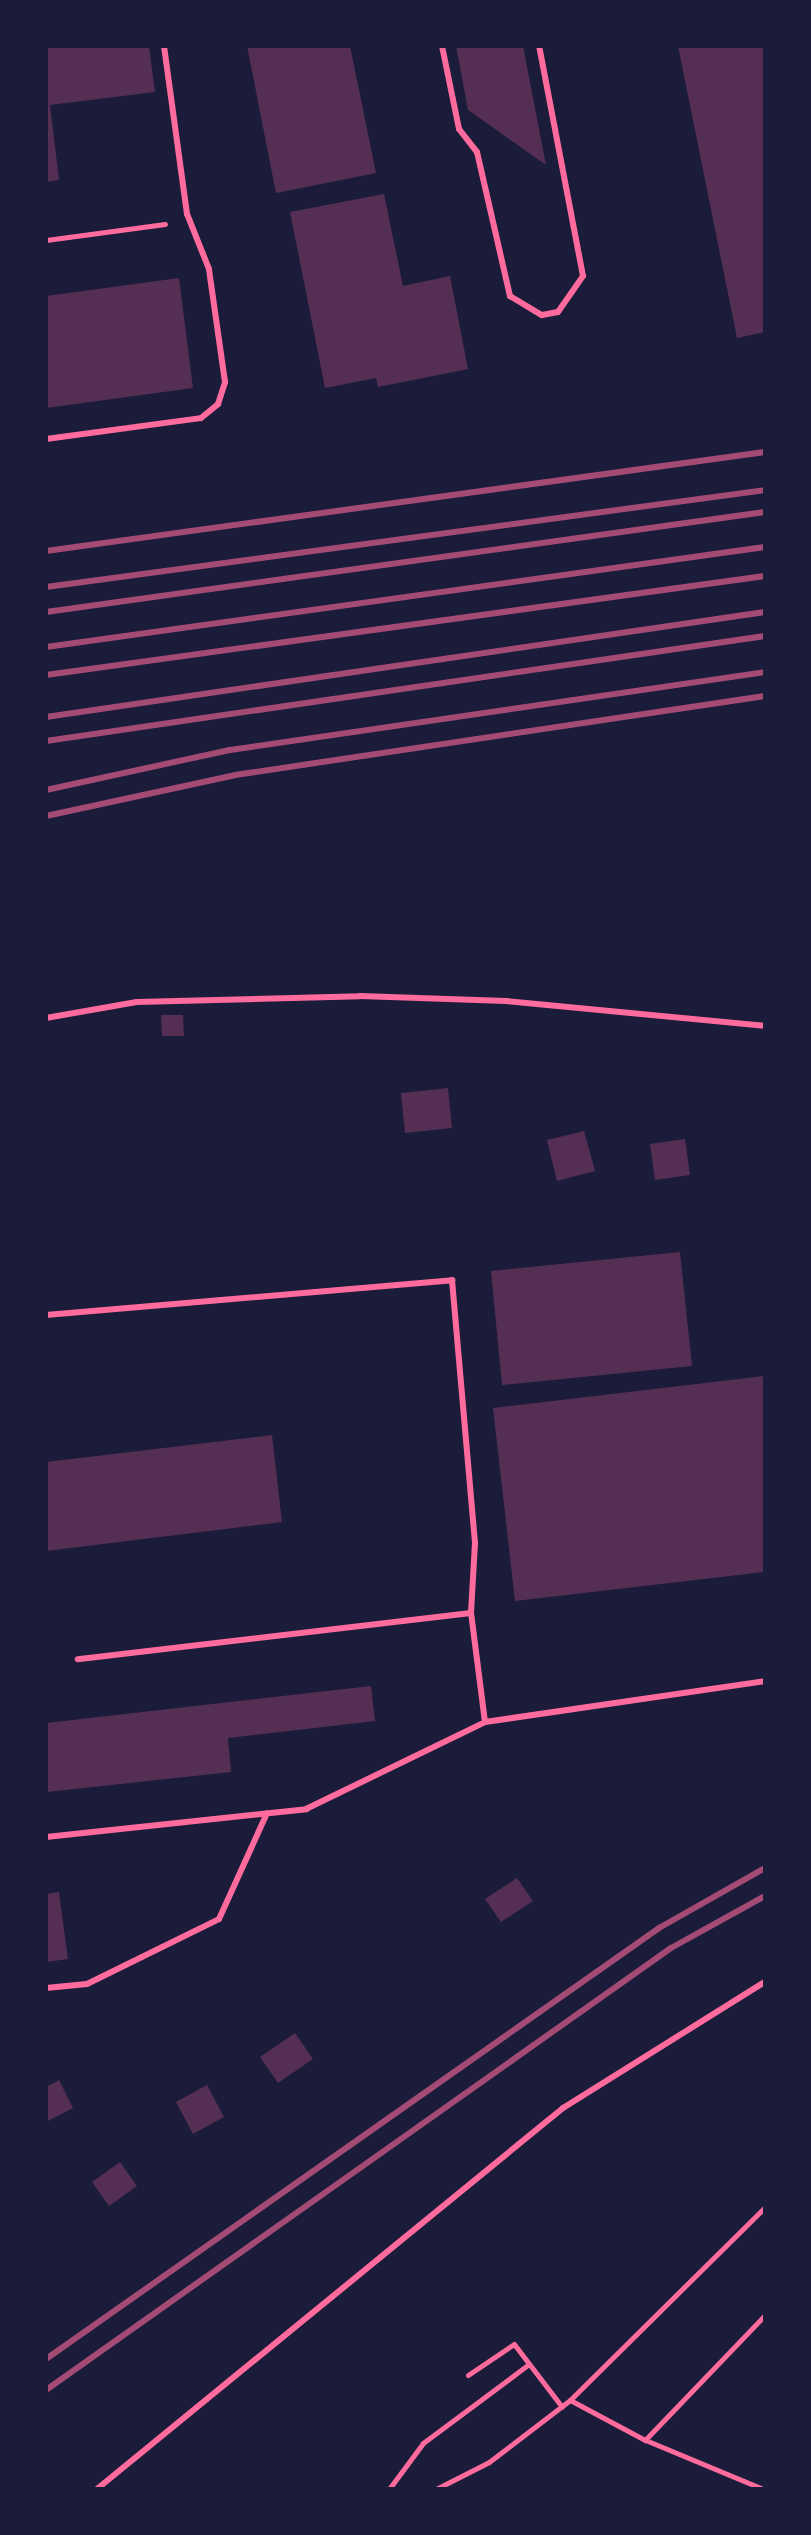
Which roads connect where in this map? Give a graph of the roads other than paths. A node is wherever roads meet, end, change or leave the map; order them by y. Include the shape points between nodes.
1 (164, 46) edge
2 (442, 46) edge
3 (539, 46) edge
4 (46, 439) edge
5 (46, 1018) edge
6 (765, 1026) edge
7 (46, 1315) edge
8 (471, 1613) junction
9 (78, 1659) dead end
10 (765, 1681) edge
11 (485, 1722) junction
12 (267, 1813) junction
13 (46, 1837) edge
14 (765, 1982) edge
15 (46, 1988) edge
16 (97, 2489) edge

1 - 4 lane via 190,221 209,269 225,382 218,404 201,418
2 - 3 lane via 459,129 477,152 510,296 542,315 558,312 583,276
5 - 6 lane via 137,1002 360,996 506,1001
7 - 8 lane via 452,1280 475,1543
8 - 9 lane
8 - 11 lane
10 - 11 lane
11 - 12 lane via 306,1809
12 - 13 lane
12 - 15 lane via 219,1919 87,1984
14 - 16 lane via 563,2108

